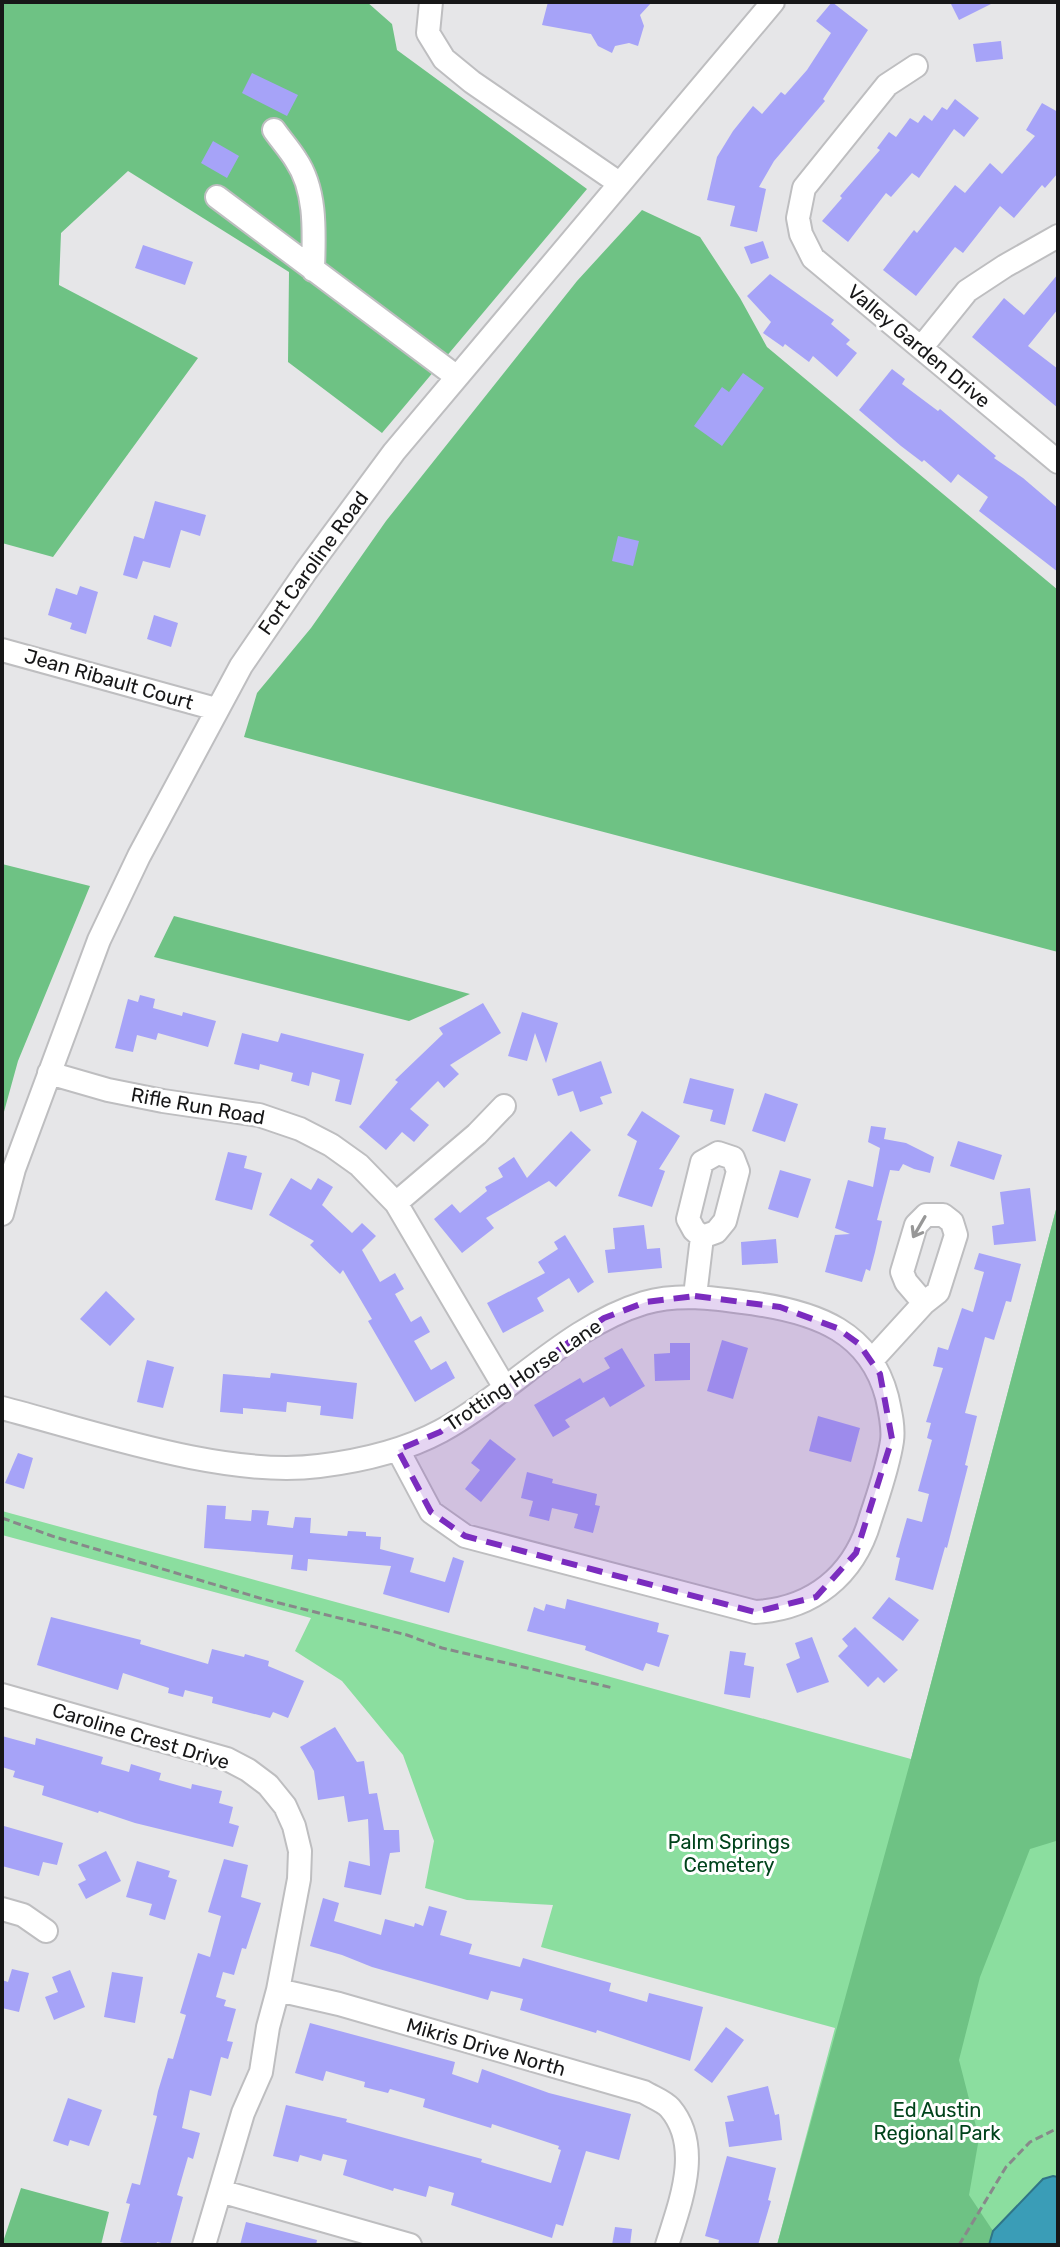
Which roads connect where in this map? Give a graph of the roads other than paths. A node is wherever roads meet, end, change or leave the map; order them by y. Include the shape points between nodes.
1 (431, 2) edge
2 (769, 3) edge
3 (916, 66) dead end
4 (274, 130) dead end
5 (619, 183) junction
6 (217, 197) dead end
7 (1058, 236) edge
8 (313, 270) junction
9 (921, 348) junction
10 (457, 377) junction
11 (1058, 462) edge
12 (2, 650) edge
13 (216, 709) junction
14 (49, 1073) junction
15 (504, 1106) dead end
16 (396, 1203) junction
17 (2, 1214) edge
18 (702, 1237) dead end
19 (695, 1296) junction
20 (924, 1303) dead end
21 (872, 1360) junction
22 (505, 1388) junction
23 (2, 1408) edge
24 (398, 1450) junction
25 (2, 1695) edge
26 (2, 1909) edge
27 (46, 1931) dead end
28 (278, 1990) junction
29 (220, 2191) junction
30 (204, 2245) edge
31 (410, 2245) edge
32 (667, 2245) edge

1 - 5 street via 428,33 444,59
2 - 5 street, Fort Caroline Road
3 - 9 street, Valley Garden Drive via 887,85 814,173 804,188 798,218 813,258
4 - 8 street via 298,162 309,190
5 - 10 street, Fort Caroline Road
6 - 8 street
7 - 9 street via 967,291
8 - 10 street
9 - 11 street, Valley Garden Drive
10 - 13 street, Fort Caroline Road via 315,558
12 - 13 street, Jean Ribault Court
13 - 14 street, Fort Caroline Road via 99,940
14 - 16 street, Rifle Run Road via 163,1101 259,1115 300,1129 359,1165
14 - 17 street, Fort Caroline Road
15 - 16 street
16 - 22 street, Rifle Run Road
18 - 19 street
19 - 21 street, Trotting Horse Lane via 811,1316 848,1336
19 - 22 street, Trotting Horse Lane via 646,1302 604,1318
20 - 21 street
21 - 24 street via 886,1393 892,1439 868,1528 835,1580 816,1597 783,1608 755,1612 465,1536 431,1512
22 - 24 street, Trotting Horse Lane via 440,1432
23 - 24 street, Trotting Horse Lane via 180,1454 245,1465 318,1466
25 - 28 street, Caroline Crest Drive via 213,1755 268,1785 285,1806 300,1851
26 - 27 street via 23,1915
28 - 29 street, Caroline Crest Drive via 261,2072
28 - 32 street, Mikris Drive North via 644,2092 669,2106 685,2132 687,2152 682,2196
29 - 30 street, Caroline Crest Drive
29 - 31 street

